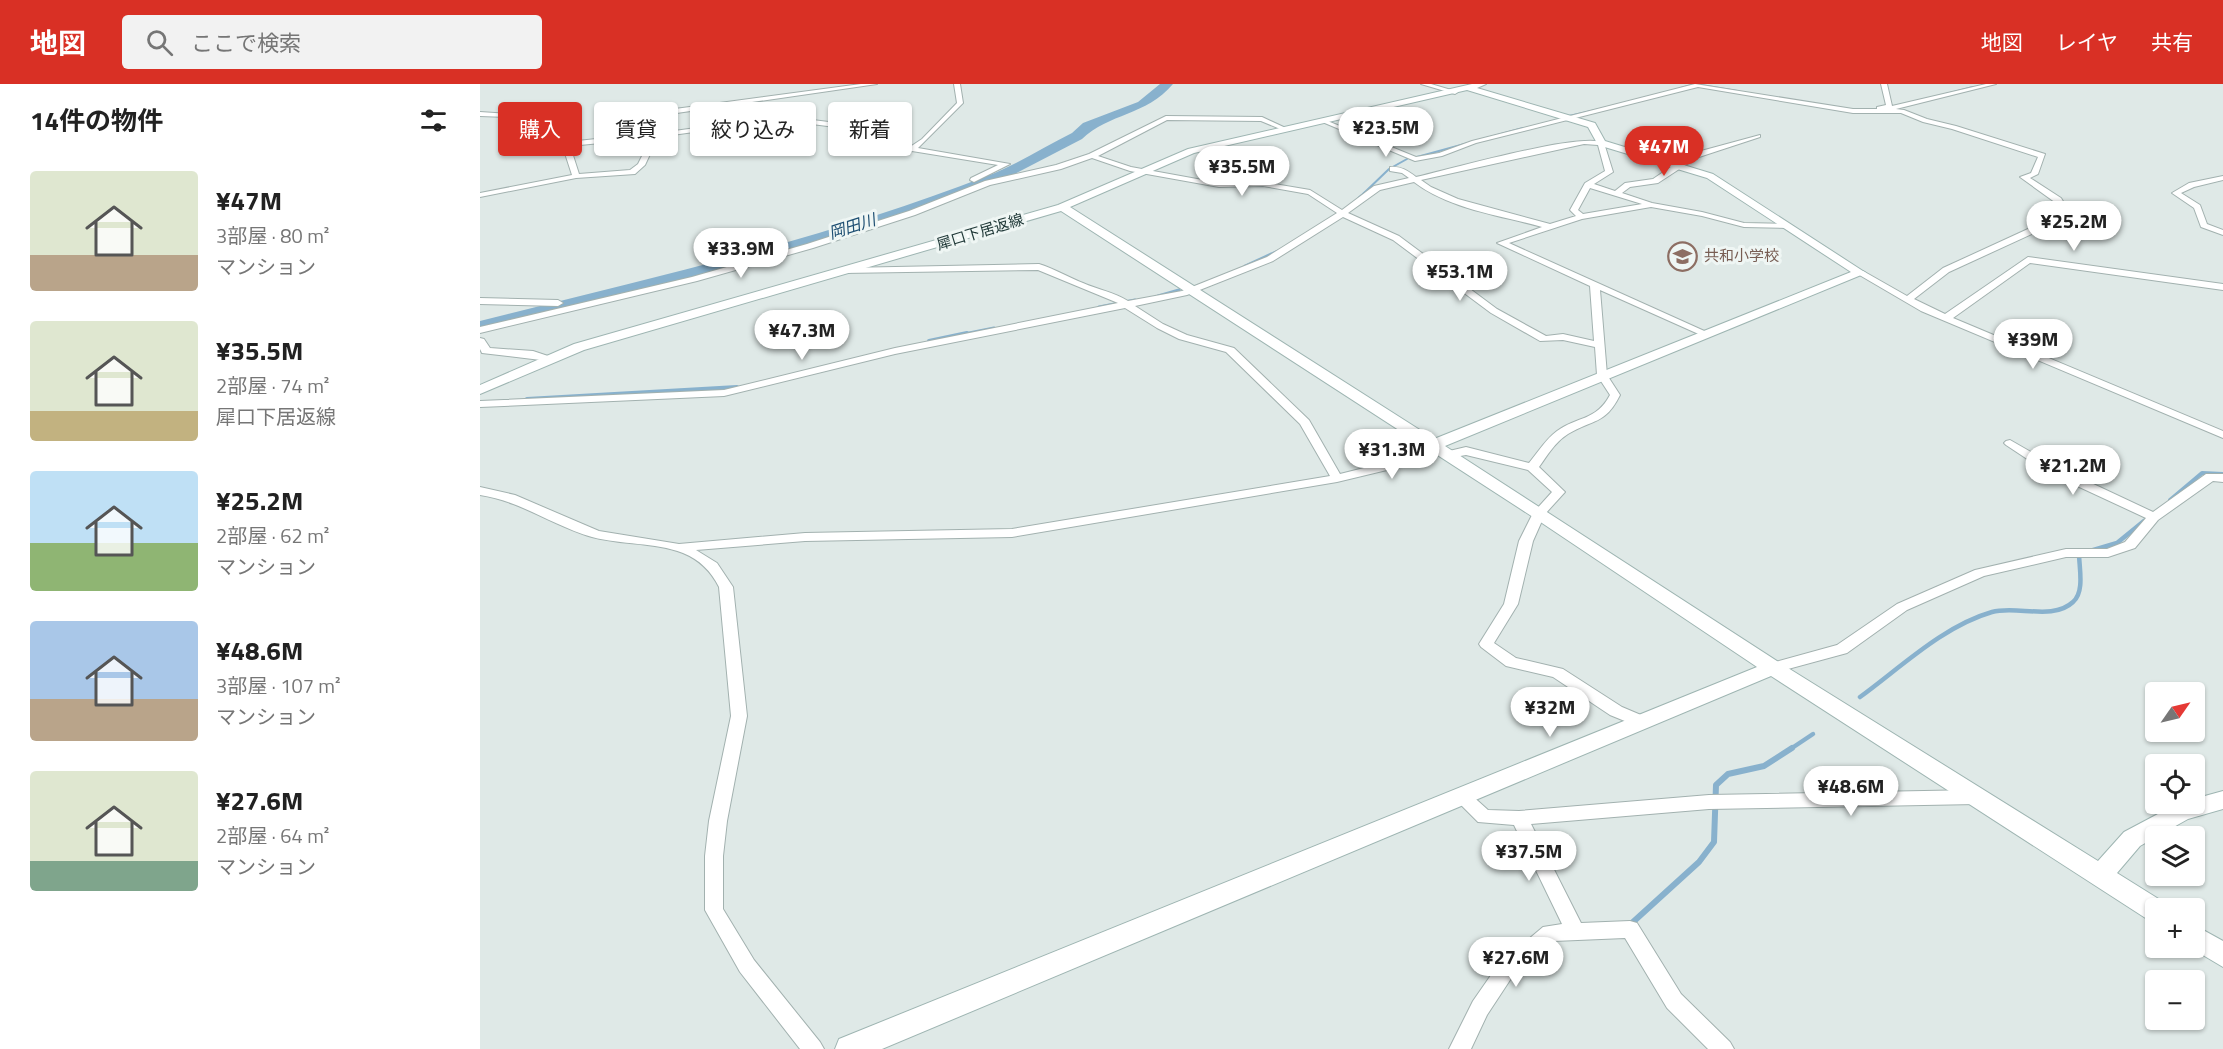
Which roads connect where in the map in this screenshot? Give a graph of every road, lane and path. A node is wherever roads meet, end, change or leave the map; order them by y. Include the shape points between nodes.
1 (874, 84) edge
2 (957, 84) edge
3 (1424, 84) edge
4 (1482, 84) edge
5 (1727, 84) edge
6 (1884, 84) edge
7 (1993, 84) edge
8 (1714, 87) junction
9 (1461, 88) edge
10 (1878, 110) junction
11 (678, 111) edge
12 (480, 114) edge
13 (498, 115) edge
14 (1570, 117) junction
15 (1323, 121) junction
16 (828, 124) edge
17 (1287, 130) junction
18 (678, 132) edge
19 (1758, 136) dead end
20 (1601, 143) junction
21 (912, 148) joint
22 (568, 156) edge
23 (646, 156) edge
24 (1092, 156) junction
25 (1415, 159) junction
26 (1676, 166) junction
27 (1393, 169) junction
28 (1144, 172) junction
29 (576, 176) junction
30 (2223, 178) edge
31 (1414, 179) junction
32 (988, 183) junction
33 (1588, 185) junction
34 (1377, 188) junction
35 (1616, 194) junction
36 (480, 195) edge
37 (1651, 205) junction
38 (1062, 207) junction
39 (1345, 212) junction
40 (1581, 218) junction
41 (1788, 226) junction
42 (1551, 227) junction
43 (2223, 233) edge
44 (846, 271) junction
45 (1860, 273) junction
46 (1595, 286) junction
47 (2223, 287) edge
48 (1192, 291) junction
49 (1907, 300) junction
50 (480, 301) edge
51 (558, 303) dead end
52 (1122, 303) junction
53 (1946, 318) junction
54 (480, 330) edge
55 (1706, 334) junction
56 (480, 341) edge
57 (1601, 345) junction
58 (549, 358) junction
59 (1602, 375) junction
60 (480, 390) edge
61 (480, 404) edge
62 (2223, 435) edge
63 (2010, 443) dead end
64 (1432, 444) junction
65 (1449, 454) junction
66 (1532, 467) junction
67 (1337, 478) junction
68 (2223, 478) edge
69 (480, 491) edge
70 (1539, 513) junction
71 (2154, 517) junction
72 (675, 547) junction
73 (1773, 668) junction
74 (1642, 722) junction
75 (1462, 797) junction
76 (1977, 797) junction
77 (2223, 800) edge
78 (1519, 818) junction
79 (2100, 874) junction
80 (2145, 904) edge
81 (1575, 930) junction
82 (2205, 943) edge
83 (2223, 955) edge
84 (813, 1049) edge
85 (849, 1049) edge
86 (1460, 1049) edge
87 (1723, 1049) edge

1 - 11 street
2 - 21 street via 960,102
3 - 9 street
4 - 9 street, 犀口下居返線
5 - 8 street
6 - 10 street via 1889,106 1874,109
7 - 10 street
8 - 10 street via 1853,111
8 - 14 street via 1691,85
9 - 14 street
9 - 15 street, 犀口下居返線
10 - 49 street via 1902,111 2040,155 2034,174 2024,177 2060,203 2031,231 1946,270
12 - 13 street
14 - 20 street via 1592,125
14 - 25 street
15 - 17 street, 犀口下居返線
15 - 25 street
16 - 18 street via 781,118
17 - 24 street via 1262,119 1166,118
17 - 28 street, 犀口下居返線 via 1191,151
19 - 26 street via 1714,148
20 - 26 street
20 - 31 street via 1547,149
20 - 33 street via 1610,172
21 - 32 street via 1006,164 973,180
22 - 29 street
23 - 29 street via 632,172
24 - 28 street
24 - 32 street via 1058,168
25 - 27 street
26 - 35 street via 1655,181 1628,185
26 - 41 street via 1710,177
27 - 31 street
27 - 34 street
28 - 38 street, 犀口下居返線
28 - 39 street via 1219,185 1263,184 1310,192
29 - 36 street
30 - 43 street via 2176,193 2197,207 2201,222
31 - 34 street
31 - 42 street via 1455,201
32 - 54 street via 912,213 694,279
33 - 35 street
33 - 40 street via 1574,210
34 - 39 street
35 - 37 street
37 - 40 street
37 - 41 street via 1744,225
38 - 44 street, 犀口下居返線
38 - 48 street
39 - 48 street via 1270,259
39 - 57 street via 1396,238 1494,310 1544,339 1563,337
40 - 42 street
41 - 45 street
42 - 46 street via 1501,243
44 - 52 street via 1039,267
44 - 58 street, 犀口下居返線
45 - 49 street
45 - 55 street
46 - 55 street
46 - 57 street
47 - 53 street via 2028,260
48 - 52 street
48 - 64 street
49 - 53 street
50 - 51 street
52 - 61 street via 1056,321 895,351 724,393
52 - 67 street via 1183,337 1230,350 1305,422
53 - 62 street
55 - 59 street
56 - 58 street via 486,351 504,355 534,353
57 - 59 street
58 - 60 street, 犀口下居返線
59 - 64 street
59 - 66 street via 1615,395 1609,408 1596,419 1562,433
63 - 71 street via 2051,469
64 - 65 street
64 - 67 street via 1412,460
65 - 66 street via 1466,451
65 - 70 street
66 - 70 street via 1559,492
67 - 72 street via 1012,533 805,537
68 - 71 street via 2210,477
69 - 72 street via 501,493 596,534
70 - 73 street
70 - 74 street via 1526,541 1510,604 1486,644 1511,662 1558,673 1591,696
71 - 73 street via 2130,545 2108,553 2066,553 1980,573 1902,607 1842,649
72 - 84 street via 698,555 717,569 726,586 733,643 739,716 717,833 714,910 747,966
73 - 74 street
73 - 76 street
74 - 75 street
75 - 78 street via 1484,817
75 - 85 street
76 - 78 street via 1717,802
76 - 79 street
77 - 79 street via 2181,812 2132,838
78 - 81 street
79 - 80 street
81 - 86 street via 1550,933 1505,971 1480,1008
81 - 87 street via 1630,929 1674,1001
82 - 83 street

